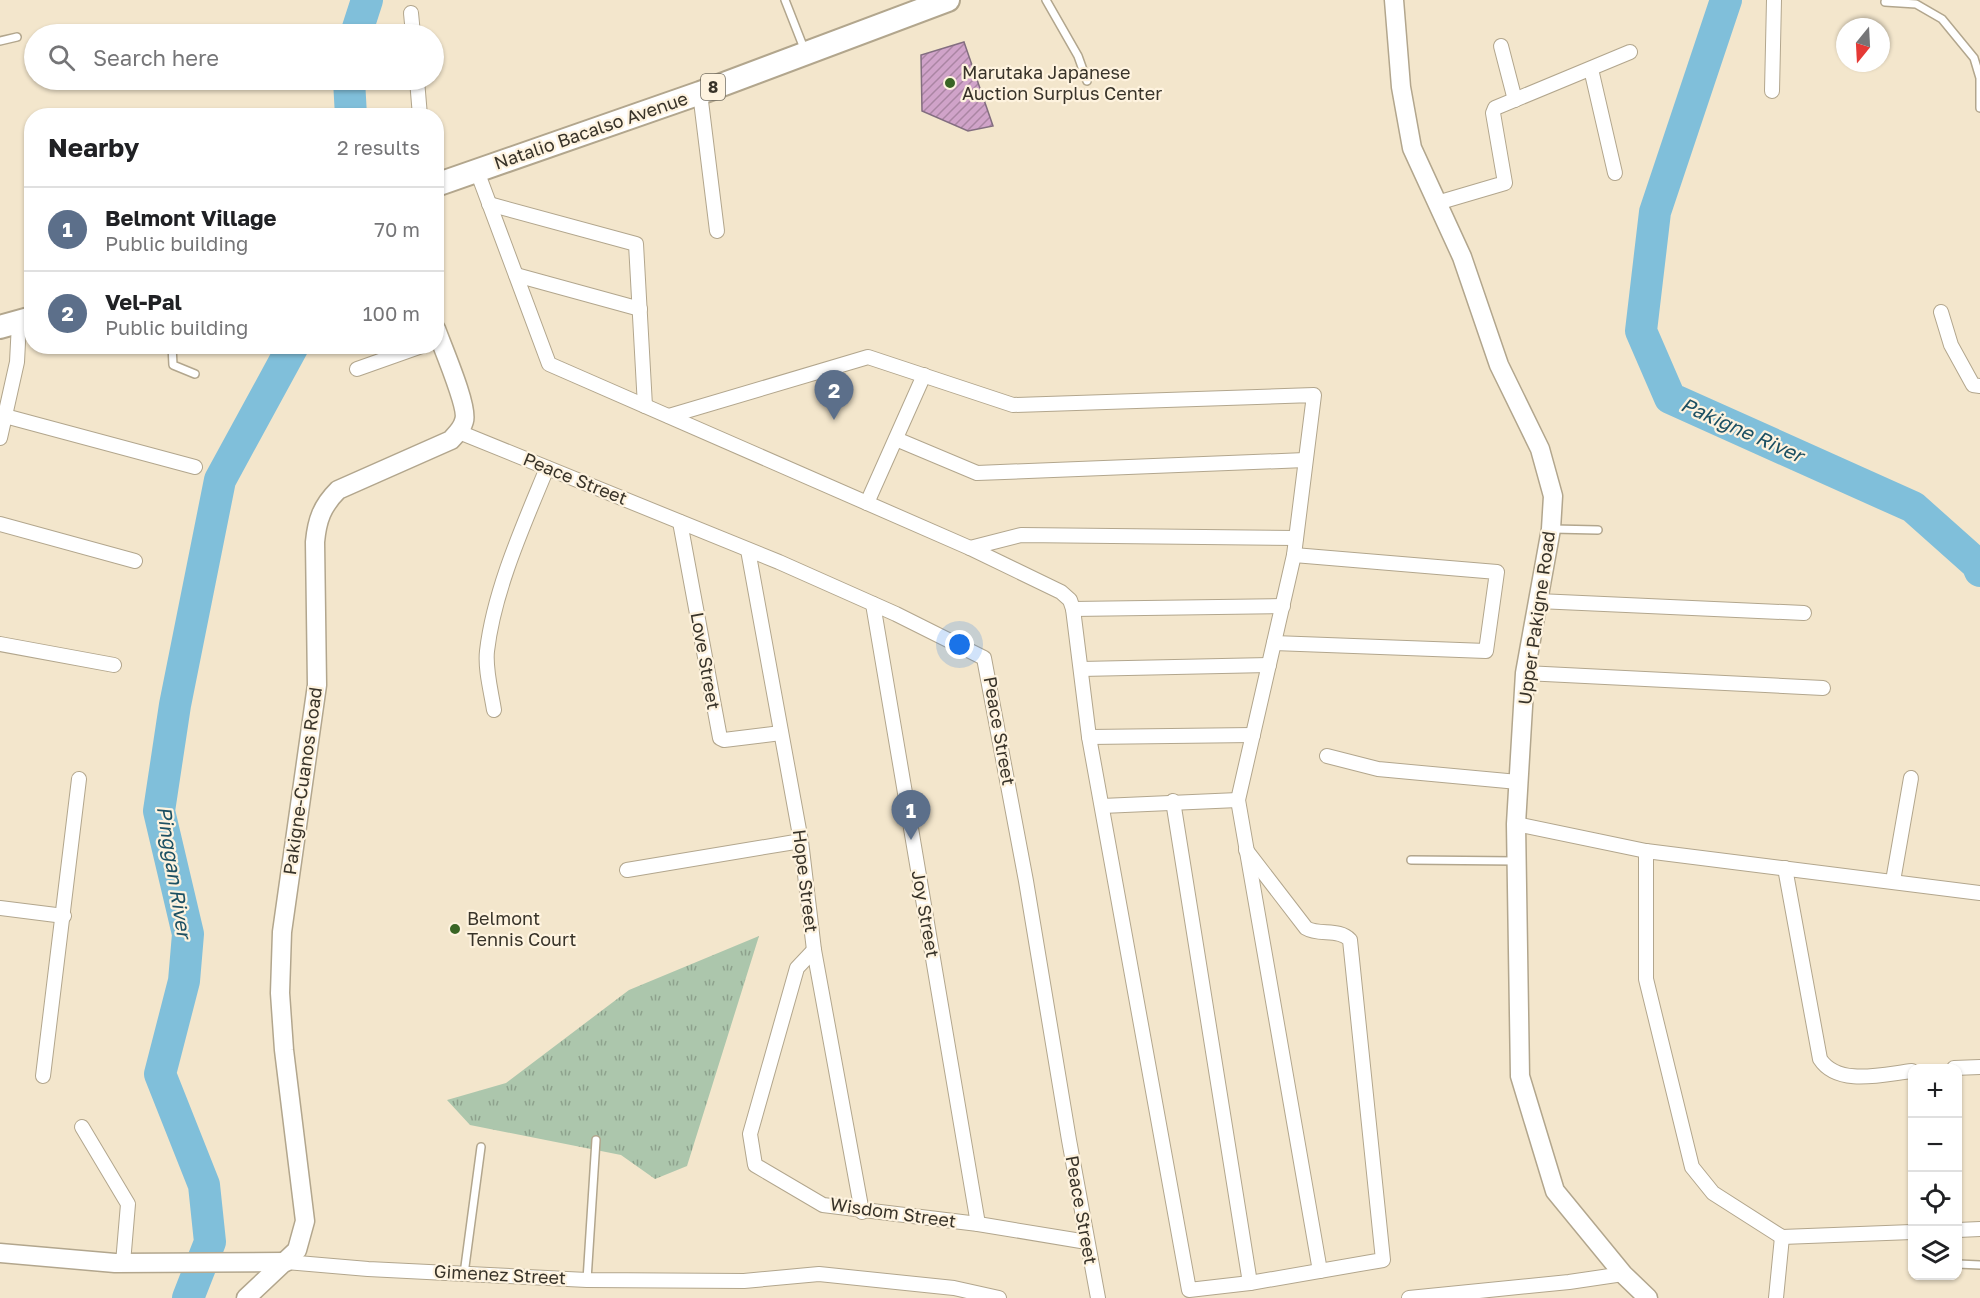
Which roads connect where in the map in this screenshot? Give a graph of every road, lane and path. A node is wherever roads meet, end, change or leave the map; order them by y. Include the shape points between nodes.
1 (785, 0) edge
2 (948, 0) edge
3 (1046, 0) edge
4 (1394, 0) edge
5 (1774, 0) edge
6 (1885, 2) dead end
7 (411, 12) dead end
8 (412, 24) edge
9 (17, 37) dead end
10 (0, 41) edge
11 (1501, 46) dead end
12 (806, 52) junction
13 (1630, 52) dead end
14 (1591, 69) junction
15 (1087, 81) dead end
16 (418, 90) edge
17 (1772, 91) dead end
18 (700, 93) junction
19 (1515, 100) junction
20 (419, 108) edge
21 (1980, 108) edge
22 (477, 171) junction
23 (1615, 173) dead end
24 (444, 182) edge
25 (1437, 203) junction
26 (489, 204) junction
27 (717, 231) dead end
28 (516, 275) junction
29 (640, 309) junction
30 (1941, 312) dead end
31 (17, 323) edge
32 (444, 353) edge
33 (172, 354) edge
34 (399, 354) edge
35 (357, 369) dead end
36 (195, 374) dead end
37 (924, 375) junction
38 (1980, 386) edge
39 (645, 406) junction
40 (5, 416) junction
41 (669, 416) junction
42 (459, 432) junction
43 (0, 438) edge
44 (896, 439) junction
45 (1305, 460) junction
46 (195, 467) dead end
47 (547, 468) junction
48 (867, 503) junction
49 (680, 522) junction
50 (0, 524) edge
51 (1551, 529) junction
52 (1598, 530) dead end
53 (1296, 538) junction
54 (970, 548) junction
55 (748, 549) junction
56 (1294, 555) junction
57 (135, 561) dead end
58 (1538, 601) junction
59 (873, 603) junction
60 (1283, 606) junction
61 (1073, 609) junction
62 (1804, 613) dead end
63 (1274, 643) junction
64 (0, 644) edge
65 (114, 665) dead end
66 (1269, 665) junction
67 (1081, 669) junction
68 (1525, 673) junction
69 (1823, 688) dead end
70 (494, 710) dead end
71 (781, 732) junction
72 (1253, 735) junction
73 (1089, 737) junction
74 (1327, 756) dead end
75 (1911, 778) dead end
76 (79, 779) dead end
77 (1518, 782) junction
78 (1238, 800) junction
79 (1173, 801) junction
80 (1102, 806) junction
81 (1516, 824) junction
82 (801, 841) junction
83 (1246, 850) junction
84 (1646, 851) junction
85 (1411, 860) dead end
86 (1516, 861) junction
87 (1785, 868) junction
88 (627, 870) dead end
89 (1893, 881) junction
90 (1980, 893) edge
91 (0, 908) edge
92 (64, 915) junction
93 (814, 950) junction
94 (1980, 1067) edge
95 (1962, 1068) edge
96 (1908, 1071) edge
97 (43, 1076) dead end
98 (82, 1127) dead end
99 (596, 1140) dead end
100 (481, 1148) dead end
101 (862, 1212) junction
102 (978, 1224) junction
103 (1980, 1229) edge
104 (1962, 1230) edge
105 (1908, 1232) edge
106 (1782, 1238) junction
107 (1087, 1242) junction
108 (0, 1253) edge
109 (286, 1262) junction
110 (123, 1263) junction
111 (1962, 1264) edge
112 (1980, 1265) edge
113 (1320, 1271) junction
114 (465, 1274) junction
115 (1623, 1274) junction
116 (587, 1280) junction
117 (1250, 1283) junction
118 (1457, 1296) edge
119 (246, 1298) edge
120 (999, 1298) edge
121 (1098, 1298) edge
122 (1409, 1298) edge
123 (1648, 1298) edge
124 (1776, 1298) edge

1 - 12 lane
2 - 12 highway, Natalio Bacalso Avenue / 8
3 - 15 lane via 1078,56
4 - 25 street, Upper Pakigne Road via 1401,87 1412,148
5 - 17 street
6 - 21 lane via 1916,4 1942,19 1974,58 1980,78
7 - 8 street
9 - 10 lane
11 - 19 street
12 - 18 highway, Natalio Bacalso Avenue / 8
13 - 14 street
14 - 19 street
14 - 23 street
16 - 20 street
18 - 22 highway, Natalio Bacalso Avenue / 8
18 - 27 street
19 - 25 street via 1495,108 1493,113 1505,183
22 - 24 highway, Natalio Bacalso Avenue / 8
22 - 26 street
25 - 51 street, Upper Pakigne Road via 1462,257 1499,364 1540,448 1553,496
26 - 28 street
26 - 29 street via 636,244
28 - 29 street
28 - 39 street via 549,364
29 - 39 street
30 - 38 street via 1951,345 1974,385
31 - 40 street via 17,362
32 - 42 street via 464,406 465,420
33 - 36 lane via 173,365
34 - 35 street
37 - 41 street via 868,357
37 - 44 street
37 - 45 street via 1013,405 1314,395
39 - 41 street
40 - 43 street
40 - 46 street
41 - 48 street
42 - 47 street, Peace Street
42 - 109 street, Pakigne-Cuanos Road via 450,440 338,490 325,503 317,523 317,685 282,942 284,1050 305,1221 297,1250
44 - 45 street via 978,473
44 - 48 street
45 - 53 street
47 - 49 street, Peace Street
47 - 70 street via 508,567 488,645
48 - 54 street
49 - 55 street, Peace Street
49 - 71 street, Love Street via 720,738
50 - 57 street
51 - 52 lane
51 - 58 street, Upper Pakigne Road
53 - 54 street via 1021,535
53 - 56 street
54 - 61 street via 1061,592
55 - 59 street, Peace Street
55 - 71 street, Hope Street
56 - 60 street
56 - 63 street via 1497,572 1486,651
58 - 62 street
58 - 68 street, Upper Pakigne Road
59 - 102 street, Joy Street
59 - 107 street, Peace Street via 975,652 987,663
60 - 61 street
60 - 63 street
61 - 67 street
63 - 66 street
64 - 65 street
66 - 67 street
66 - 72 street
67 - 73 street
68 - 69 street
68 - 77 street, Upper Pakigne Road
71 - 82 street, Hope Street
72 - 73 street
72 - 78 street
73 - 80 street
74 - 77 street via 1378,769
75 - 89 street
76 - 92 street
77 - 81 street, Upper Pakigne Road
78 - 79 street
78 - 83 street
79 - 80 street
79 - 117 street
80 - 117 street via 1189,1290
81 - 84 street
81 - 86 street, Upper Pakigne Road
82 - 88 street
82 - 93 street, Hope Street
83 - 113 street
83 - 113 street via 1304,926 1312,932 1341,934 1350,940 1383,1260
84 - 87 street
84 - 106 street via 1646,979 1692,1167 1713,1193
85 - 86 lane
86 - 115 street, Upper Pakigne Road via 1520,1076 1555,1191
87 - 89 street
87 - 96 street via 1820,1059 1825,1067 1845,1076
89 - 90 street
91 - 92 street
92 - 97 street
93 - 101 street, Hope Street
93 - 101 street, Wisdom Street via 797,968 750,1134 755,1165 823,1205
94 - 95 street
98 - 110 street via 128,1204
99 - 116 lane
100 - 114 lane
101 - 102 street, Wisdom Street
102 - 107 street, Wisdom Street
103 - 104 street
105 - 106 street
106 - 124 street
107 - 121 street, Peace Street
108 - 110 street, Gimenez Street
109 - 110 street, Gimenez Street
109 - 114 street, Gimenez Street
109 - 119 street, Pakigne-Cuanos Road
111 - 112 lane
113 - 117 street
114 - 116 street, Gimenez Street
115 - 118 street
115 - 123 street, Upper Pakigne Road
116 - 120 street, Gimenez Street via 744,1281 819,1274 954,1288
118 - 122 street

